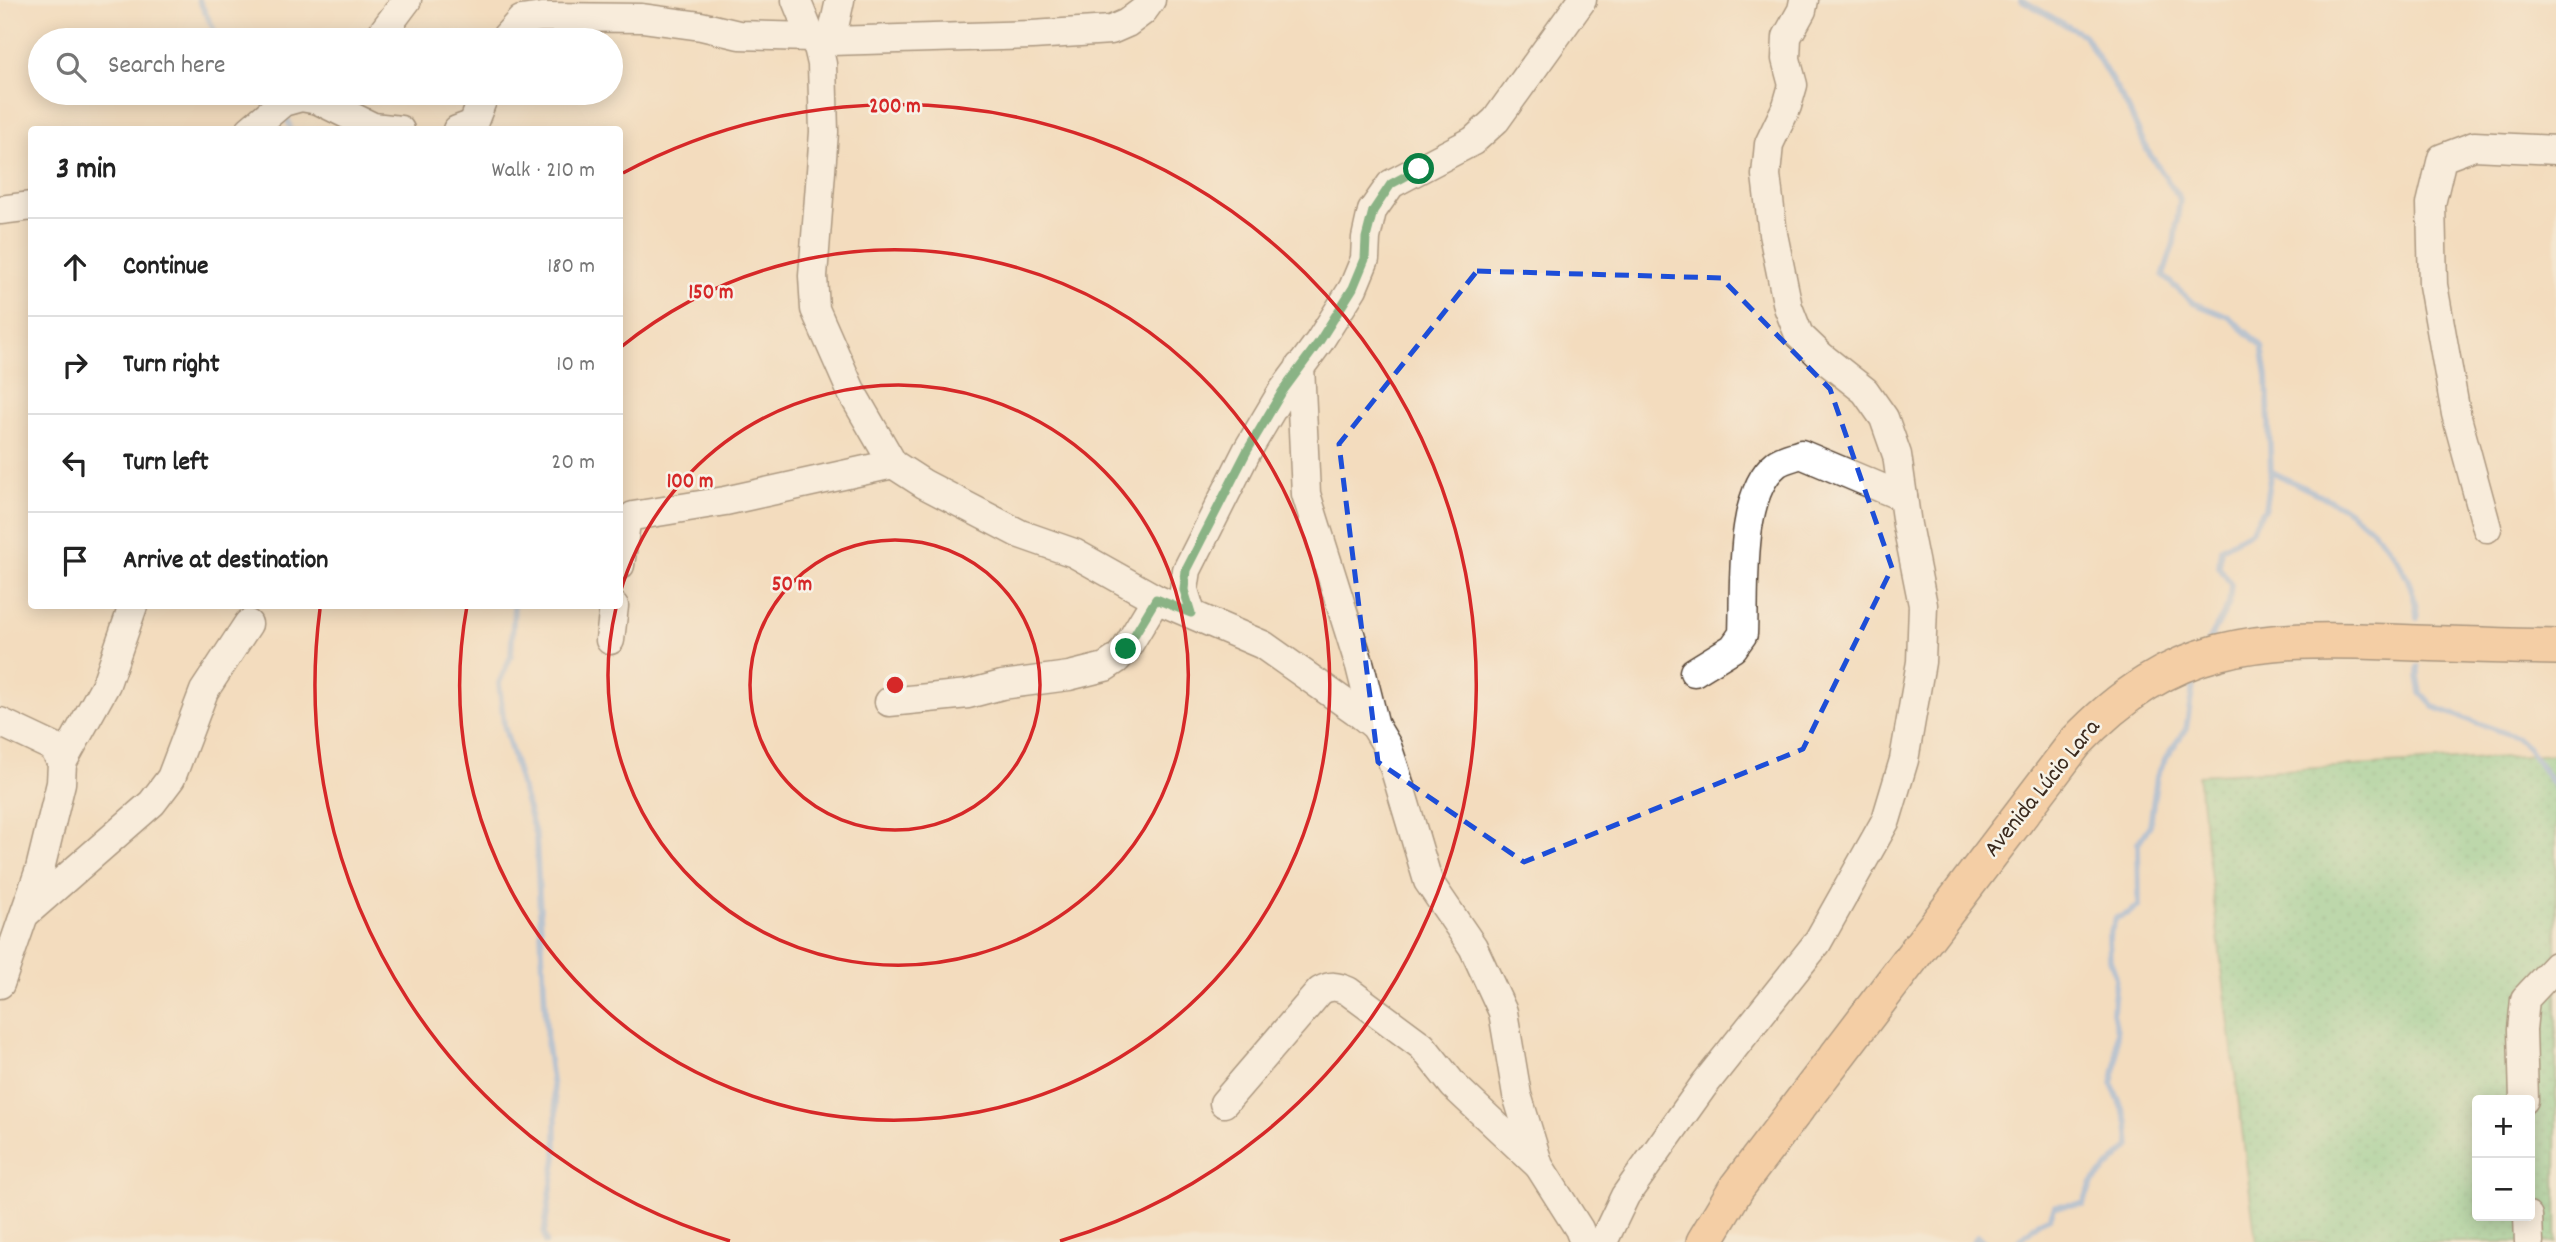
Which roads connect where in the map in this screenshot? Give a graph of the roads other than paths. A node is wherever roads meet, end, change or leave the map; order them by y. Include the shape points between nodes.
1 (407, 0) edge
2 (796, 0) edge
3 (840, 0) edge
4 (1150, 0) edge
5 (1582, 0) edge
6 (1804, 0) edge
7 (386, 28) edge
8 (514, 28) edge
9 (820, 42) junction
10 (279, 105) edge
11 (336, 105) edge
12 (480, 105) edge
13 (255, 126) edge
14 (371, 126) edge
15 (468, 126) edge
16 (2556, 150) edge
17 (28, 206) edge
18 (0, 210) edge
19 (1300, 366) junction
20 (893, 464) junction
21 (1903, 497) junction
22 (2487, 528) dead end
23 (623, 544) edge
24 (1156, 599) junction
25 (133, 609) edge
26 (614, 609) edge
27 (1191, 613) junction
28 (248, 624) dead end
29 (610, 640) dead end
30 (2556, 647) edge
31 (1694, 672) dead end
32 (889, 702) dead end
33 (0, 722) edge
34 (1375, 726) junction
35 (62, 762) junction
36 (25, 914) junction
37 (2556, 966) edge
38 (0, 985) edge
39 (2524, 1095) edge
40 (1224, 1103) dead end
41 (1539, 1166) junction
42 (2528, 1221) edge
43 (1584, 1242) edge
44 (1603, 1242) edge
45 (1704, 1242) edge
46 (2529, 1242) edge

1 - 7 street
2 - 9 street
3 - 9 street
4 - 9 street via 1143,11 1111,30
5 - 19 street via 1496,120 1473,141 1391,184 1373,211 1365,259 1353,288
6 - 21 street via 1787,37 1786,59 1793,85 1769,144 1766,175 1773,234 1788,307 1799,335 1865,391 1884,418 1897,455
8 - 9 street via 521,20 542,17 642,18 739,36
9 - 20 street via 824,132 813,276 815,309 852,393
10 - 13 street
11 - 14 street
12 - 15 street via 473,124
16 - 22 street via 2474,145 2442,158 2431,204 2433,285 2456,414
17 - 18 street
19 - 27 street via 1247,451 1186,570 1184,590
19 - 34 street via 1309,509
20 - 23 street via 633,516 626,523
20 - 24 street via 1020,534 1074,553
21 - 31 street via 1801,454 1777,463 1759,485 1747,529 1743,634 1734,648
21 - 44 street via 1923,605 1921,662 1904,760 1886,820 1817,943 1704,1085 1625,1196
24 - 27 street
24 - 32 street via 1126,649 1105,667 968,694
25 - 35 street via 106,684
26 - 29 street
27 - 34 street via 1263,645
28 - 36 street via 204,691 171,778 152,803
30 - 45 main road, Avenida Lúcio Lara via 2329,640 2250,644 2181,665 2122,698 2074,743 1745,1176
33 - 35 street via 53,747
34 - 41 street via 1387,746 1428,881 1473,947 1503,1012 1517,1095
35 - 36 street via 61,783
36 - 38 street
37 - 39 street via 2525,999
40 - 41 street via 1320,991 1338,986 1422,1046 1454,1086
41 - 43 street
42 - 46 street

